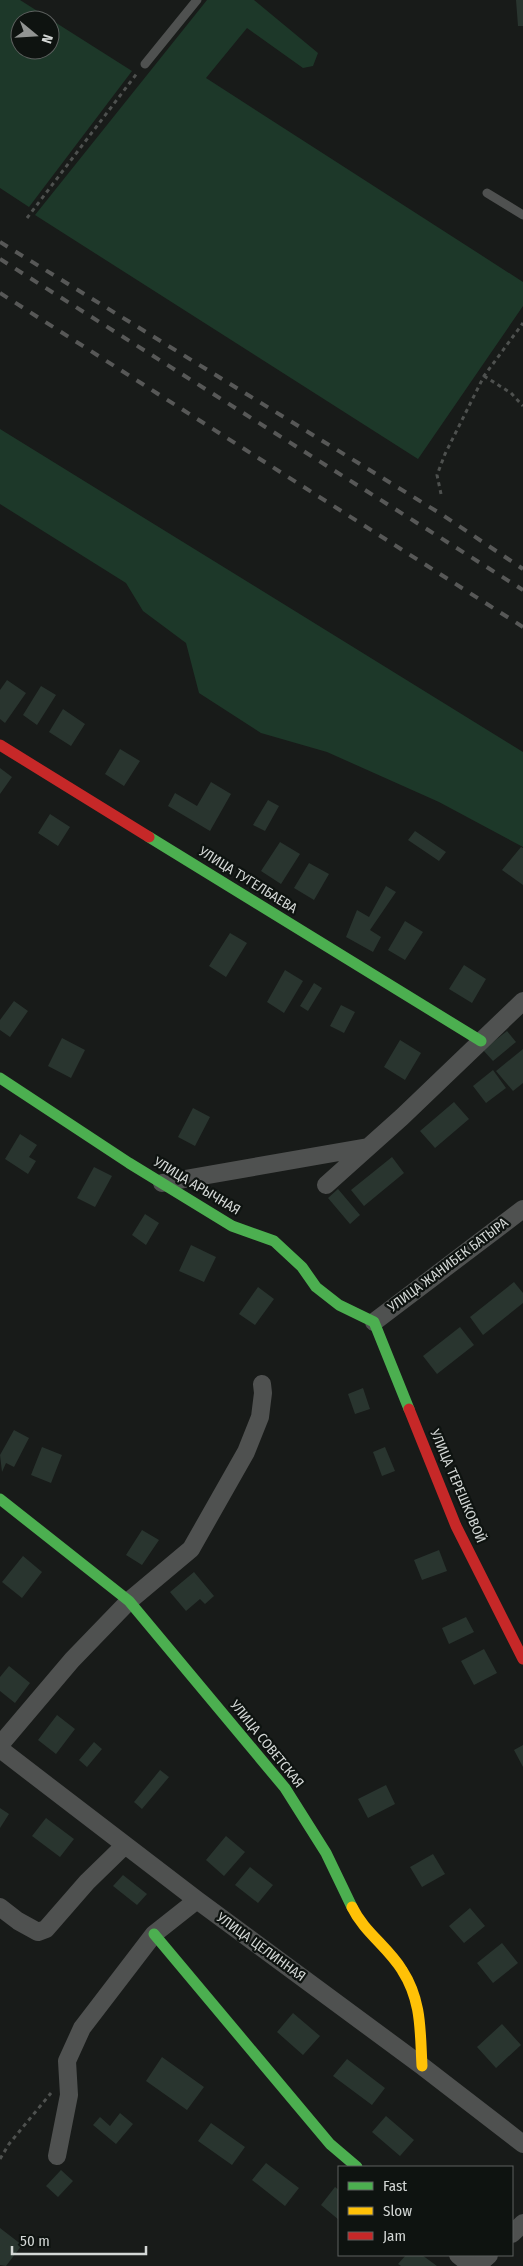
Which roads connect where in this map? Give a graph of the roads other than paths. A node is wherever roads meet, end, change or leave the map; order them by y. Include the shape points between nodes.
1 (197, 0) edge
2 (145, 64) road end
3 (487, 193) dead end
4 (523, 215) edge
5 (0, 744) edge
6 (523, 1001) edge
7 (481, 1042) junction
8 (0, 1078) edge
9 (368, 1147) junction
10 (162, 1183) junction
11 (326, 1185) dead end
12 (523, 1209) edge
13 (374, 1322) junction
14 (262, 1384) dead end
15 (0, 1499) edge
16 (129, 1601) junction
17 (523, 1659) edge
18 (0, 1747) edge
19 (125, 1845) junction
20 (197, 1900) junction
21 (0, 1907) edge
22 (154, 1934) junction
23 (422, 2066) junction
24 (523, 2144) edge
25 (57, 2156) dead end
26 (356, 2166) edge
27 (523, 2223) edge
28 (513, 2233) edge
29 (459, 2256) edge
30 (488, 2256) edge
31 (472, 2266) edge
32 (477, 2266) edge

1 - 2 lane
3 - 4 lane
5 - 7 street, УЛИЦА ТУГЕЛБАЕВА
6 - 7 street
7 - 9 street
8 - 10 street, УЛИЦА АРЫЧНАЯ
9 - 10 street
9 - 11 street
10 - 13 street, УЛИЦА АРЫЧНАЯ via 232,1226 274,1241 302,1267 316,1287 339,1305
12 - 13 street, УЛИЦА ЖАНИБЕК БАТЫРА
13 - 17 street, УЛИЦА ТЕРЕШКОВОЙ via 456,1526
14 - 16 street via 260,1417 246,1452 191,1549
15 - 16 street, УЛИЦА СОВЕТСКАЯ
16 - 18 street via 72,1660
16 - 23 street, УЛИЦА СОВЕТСКАЯ via 285,1788 326,1853 357,1918 402,1969 419,2008
18 - 19 street, УЛИЦА ЦЕЛИННАЯ
19 - 20 street, УЛИЦА ЦЕЛИННАЯ
19 - 21 street via 46,1929 38,1932
20 - 22 street
20 - 23 street, УЛИЦА ЦЕЛИННАЯ
22 - 25 street via 82,2028 67,2061 69,2095
22 - 26 street via 330,2144
23 - 24 street, УЛИЦА ЦЕЛИННАЯ
27 - 28 street
29 - 31 street
30 - 32 street

